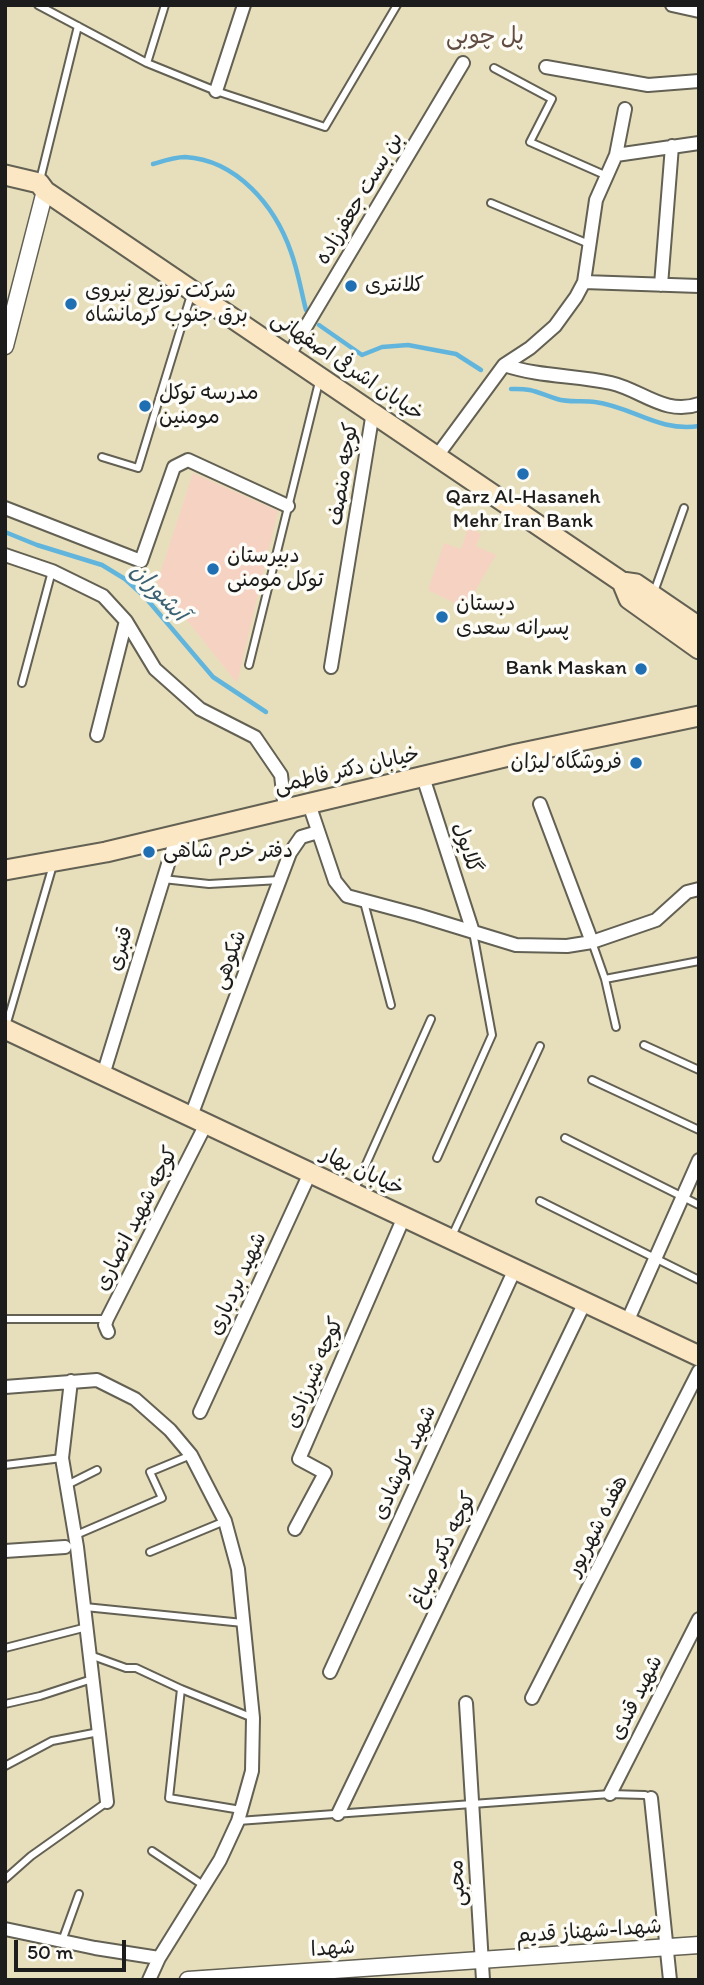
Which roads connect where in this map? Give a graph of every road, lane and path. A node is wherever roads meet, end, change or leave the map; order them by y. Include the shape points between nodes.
1 (38, 5) edge
2 (165, 5) edge
3 (244, 5) edge
4 (397, 5) edge
5 (672, 5) edge
6 (699, 11) edge
7 (78, 26) junction
8 (147, 62) junction
9 (463, 63) dead end
10 (546, 67) dead end
11 (494, 68) dead end
12 (699, 81) edge
13 (216, 91) junction
14 (625, 109) dead end
15 (699, 143) edge
16 (672, 146) junction
17 (616, 155) junction
18 (5, 175) edge
19 (607, 176) junction
20 (5, 183) edge
21 (42, 187) junction
22 (491, 203) dead end
23 (589, 244) junction
24 (584, 282) junction
25 (662, 285) junction
26 (699, 286) edge
27 (192, 290) junction
28 (8, 320) edge
29 (5, 346) edge
30 (289, 355) junction
31 (504, 365) junction
32 (320, 376) junction
33 (699, 404) edge
34 (373, 412) junction
35 (437, 456) junction
36 (102, 457) dead end
37 (288, 506) junction
38 (5, 508) edge
39 (684, 508) dead end
40 (5, 555) edge
41 (52, 571) junction
42 (622, 582) junction
43 (653, 595) junction
44 (126, 621) junction
45 (699, 626) edge
46 (699, 649) edge
47 (249, 665) dead end
48 (331, 667) dead end
49 (22, 683) dead end
50 (699, 716) edge
51 (97, 735) dead end
52 (423, 777) junction
53 (309, 804) junction
54 (540, 804) dead end
55 (285, 810) junction
56 (318, 832) junction
57 (177, 835) junction
58 (53, 863) junction
59 (5, 870) edge
60 (163, 879) junction
61 (281, 880) junction
62 (699, 888) edge
63 (364, 901) junction
64 (473, 932) junction
65 (592, 942) junction
66 (699, 961) edge
67 (606, 979) junction
68 (391, 1005) dead end
69 (431, 1019) dead end
70 (616, 1027) dead end
71 (5, 1029) edge
72 (644, 1045) dead end
73 (540, 1046) dead end
74 (699, 1070) edge
75 (103, 1074) junction
76 (593, 1080) dead end
77 (199, 1120) junction
78 (699, 1130) edge
79 (565, 1138) dead end
80 (437, 1158) dead end
81 (699, 1160) edge
82 (310, 1172) junction
83 (353, 1193) junction
84 (682, 1197) junction
85 (540, 1201) dead end
86 (699, 1205) edge
87 (404, 1217) junction
88 (450, 1239) junction
89 (655, 1259) junction
90 (515, 1269) junction
91 (699, 1280) edge
92 (585, 1302) junction
93 (5, 1319) edge
94 (627, 1322) junction
95 (108, 1325) joint
96 (699, 1356) edge
97 (699, 1371) edge
98 (71, 1381) junction
99 (5, 1387) edge
100 (200, 1412) dead end
101 (191, 1455) junction
102 (62, 1458) junction
103 (5, 1465) edge
104 (97, 1469) dead end
105 (67, 1485) junction
106 (225, 1521) junction
107 (295, 1529) dead end
108 (76, 1535) junction
109 (65, 1547) dead end
110 (5, 1551) edge
111 (150, 1552) dead end
112 (85, 1607) junction
113 (699, 1619) edge
114 (244, 1623) junction
115 (87, 1627) junction
116 (5, 1648) edge
117 (90, 1655) junction
118 (330, 1672) dead end
119 (92, 1679) junction
120 (181, 1689) junction
121 (532, 1698) dead end
122 (467, 1703) dead end
123 (5, 1704) edge
124 (253, 1718) junction
125 (99, 1732) junction
126 (5, 1766) edge
127 (610, 1794) junction
128 (652, 1798) joint
129 (107, 1802) joint
130 (473, 1803) junction
131 (338, 1814) junction
132 (239, 1815) junction
133 (152, 1851) dead end
134 (5, 1879) edge
135 (206, 1886) junction
136 (79, 1894) dead end
137 (5, 1928) edge
138 (62, 1941) junction
139 (699, 1945) edge
140 (668, 1947) junction
141 (159, 1958) junction
142 (482, 1960) junction
143 (240, 1978) edge
144 (149, 1980) edge
145 (188, 1980) edge
146 (483, 1980) edge
147 (670, 1980) edge

1 - 7 lane
2 - 8 lane
3 - 13 street
4 - 13 lane via 325,127
5 - 6 street
7 - 8 lane
7 - 21 lane
8 - 13 lane
9 - 30 street, بن بست جعفرزاده
10 - 12 street via 648,85
11 - 19 lane via 552,99 530,142
14 - 17 street
15 - 16 street
16 - 17 street
16 - 25 street
17 - 19 street
18 - 21 main road, خیابان اشرفی اصفهانی
19 - 23 street via 596,200
20 - 21 main road, خیابان اشرفی اصفهانی
21 - 27 main road, خیابان اشرفی اصفهانی
21 - 28 street
22 - 23 lane
23 - 24 street
24 - 25 street
24 - 31 street via 555,326
25 - 26 street
27 - 30 main road, خیابان اشرفی اصفهانی
27 - 36 lane via 138,468
28 - 29 street
30 - 32 main road, خیابان اشرفی اصفهانی
31 - 33 street via 528,373 614,383 666,407
31 - 35 street
32 - 34 main road, خیابان اشرفی اصفهانی
32 - 37 lane
34 - 35 main road, خیابان اشرفی اصفهانی
34 - 48 street, کوچه منصف
35 - 42 main road, خیابان اشرفی اصفهانی
37 - 38 street via 188,460 174,467 141,561
37 - 47 lane
39 - 43 lane
40 - 41 street
41 - 44 street via 103,596
41 - 49 lane
42 - 43 main road, خیابان اشرفی اصفهانی via 636,584
42 - 46 main road, خیابان اشرفی اصفهانی via 629,599
43 - 45 main road, خیابان اشرفی اصفهانی
44 - 51 street
44 - 55 street via 155,669 200,709 255,737 281,775
50 - 52 main road, خیابان دکتر فاطمی
52 - 53 main road, خیابان دکتر فاطمی
52 - 64 street, گلایول
53 - 55 main road, خیابان دکتر فاطمی
53 - 56 street
54 - 65 street
55 - 57 main road, خیابان دکتر فاطمی
56 - 61 street, شکوهی via 301,837
56 - 63 street via 335,881 347,896
57 - 58 main road, خیابان دکتر فاطمی
57 - 60 street, قنبری
58 - 59 main road, خیابان دکتر فاطمی
58 - 71 lane
60 - 61 lane via 209,884
60 - 75 street, قنبری
61 - 77 street, شکوهی
62 - 65 street via 687,892 656,920
63 - 64 street
63 - 68 lane
64 - 65 street via 516,945
64 - 80 lane via 492,1035
65 - 67 lane
66 - 67 lane
67 - 70 lane
69 - 83 lane
71 - 75 main road, خیابان بهار
72 - 74 lane
73 - 88 lane
75 - 77 main road, خیابان بهار
76 - 78 lane
77 - 82 main road, خیابان بهار
77 - 95 street, کوچه شهید انصاری
79 - 84 lane
81 - 84 street
82 - 83 main road, خیابان بهار
82 - 100 street, شهید بردباری
83 - 87 main road, خیابان بهار
84 - 86 lane
84 - 89 street
85 - 89 lane
87 - 88 main road, خیابان بهار
87 - 107 street, کوچه شیرزادی via 299,1459 325,1473
88 - 90 main road, خیابان بهار
89 - 91 lane
89 - 94 street
90 - 92 main road, خیابان بهار
90 - 118 street, شهید کلوشادی
92 - 94 main road, خیابان بهار
92 - 131 street, کوچه دکتر صباغ
93 - 95 lane
94 - 96 main road, خیابان بهار
97 - 121 street, هفده شهریور
98 - 99 street
98 - 101 street via 97,1380 135,1399
98 - 102 street
101 - 106 street
101 - 108 lane via 150,1472 162,1498
102 - 103 lane
102 - 105 street
104 - 105 lane
105 - 108 street
106 - 111 lane
106 - 114 street via 238,1569
108 - 112 street
109 - 110 street
112 - 114 lane
112 - 115 street
113 - 127 street, شهید قندی
114 - 124 street
115 - 116 lane
115 - 117 street
117 - 119 street
117 - 120 lane via 136,1668
119 - 123 lane
119 - 125 street
120 - 124 lane
120 - 132 lane via 169,1798
122 - 130 street, محبی
124 - 132 street via 252,1771
125 - 126 lane via 52,1741
125 - 129 street
127 - 128 lane
127 - 130 lane
128 - 140 street
129 - 134 lane
130 - 131 lane
130 - 142 street, محبی
131 - 132 lane
132 - 135 street
133 - 135 lane
135 - 141 street
136 - 138 lane
137 - 138 street
138 - 141 street
139 - 140 street, شهدا-شهناز قدیم
140 - 142 street, شهدا-شهناز قدیم
140 - 147 street
141 - 144 street
142 - 143 street, شهدا
142 - 146 street, محبی
143 - 145 street, شهدا

